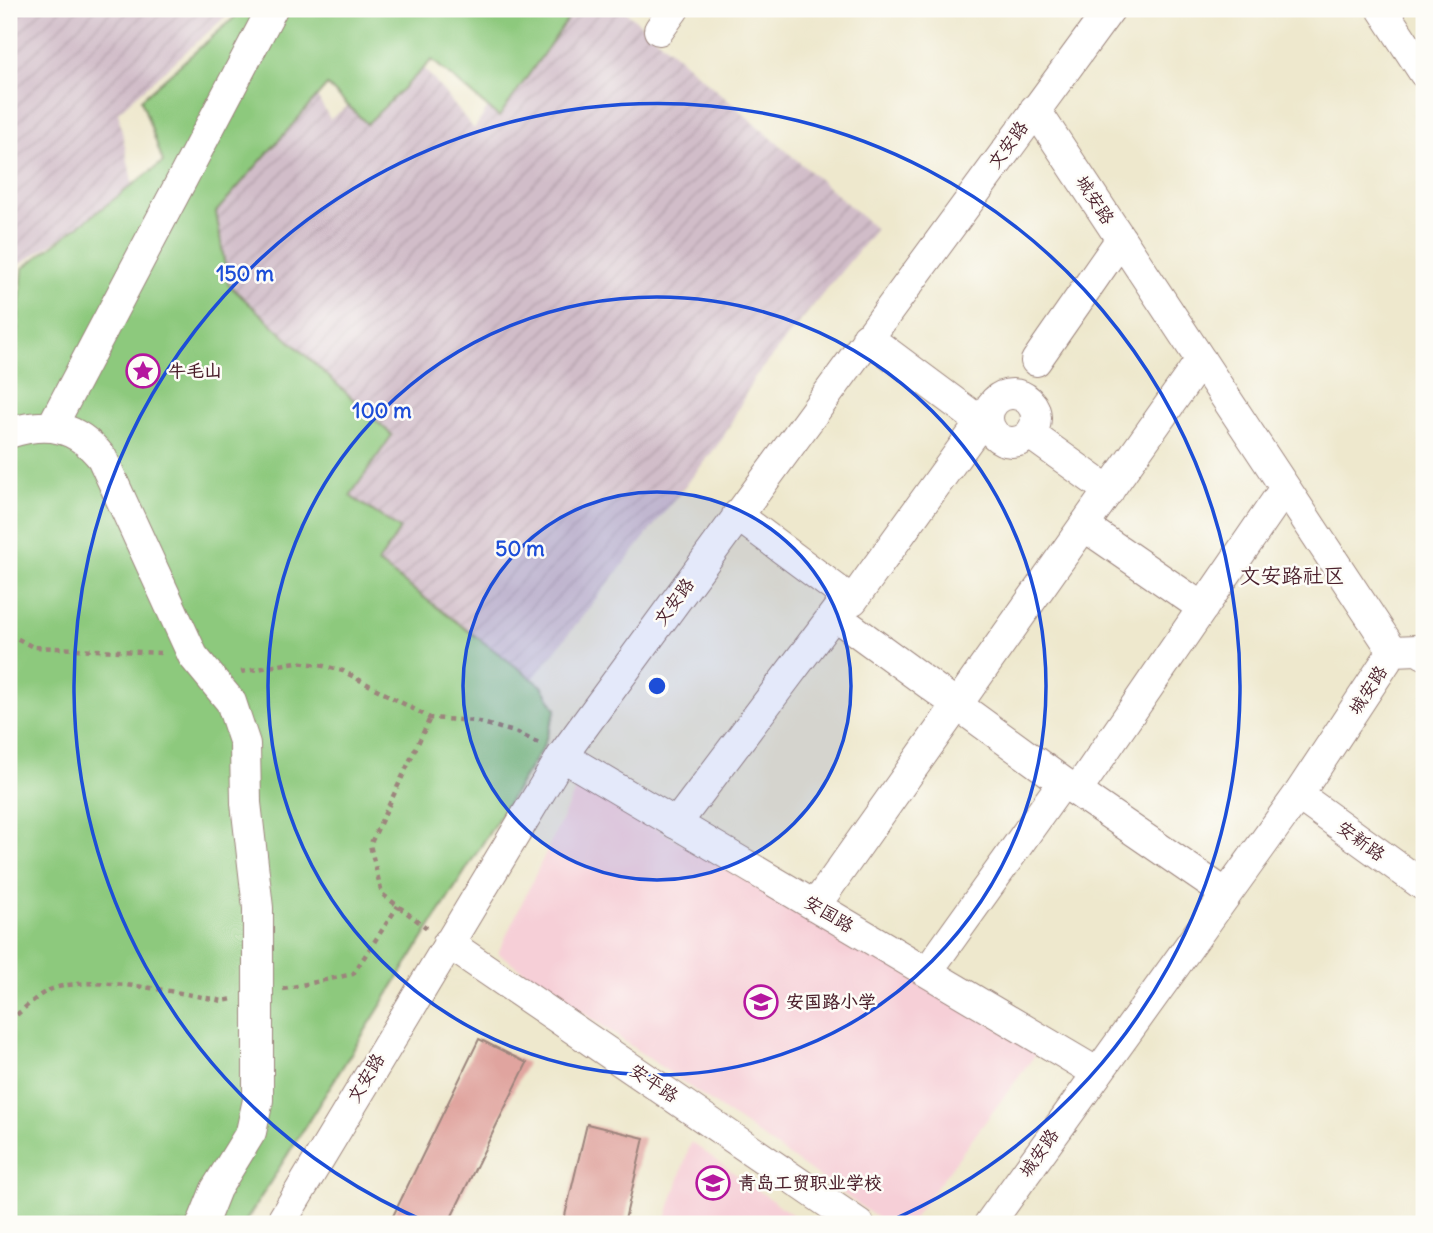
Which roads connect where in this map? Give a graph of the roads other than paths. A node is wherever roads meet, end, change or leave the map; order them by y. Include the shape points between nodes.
1 (272, 9) edge
2 (1110, 9) edge
3 (1382, 9) edge
4 (1424, 73) edge
5 (1035, 109) junction
6 (1121, 239) junction
7 (867, 337) junction
8 (1036, 360) dead end
9 (1201, 360) junction
10 (985, 417) junction
11 (52, 426) junction
12 (9, 433) edge
13 (1285, 488) junction
14 (1109, 491) junction
15 (737, 515) junction
16 (1084, 526) junction
17 (841, 606) junction
18 (1203, 608) junction
19 (1393, 652) junction
20 (1424, 654) edge
21 (958, 705) junction
22 (562, 757) junction
23 (1070, 787) junction
24 (1298, 795) junction
25 (676, 824) junction
26 (1424, 886) edge
27 (1226, 894) junction
28 (815, 906) junction
29 (448, 943) junction
30 (927, 972) junction
31 (1097, 1072) junction
32 (202, 1224) edge
33 (280, 1224) edge
34 (859, 1224) edge
35 (989, 1224) edge

1 - 11 street
2 - 5 street, 文安路
3 - 4 street
5 - 6 street, 城安路
5 - 7 street, 文安路
6 - 8 street
6 - 9 street, 城安路
7 - 10 street
7 - 15 street, 文安路
9 - 13 street, 城安路
9 - 14 street
10 - 14 street via 1004,395 1027,399 1037,420 1030,434
10 - 17 street via 853,600
11 - 12 street via 34,425
11 - 32 street via 80,437 102,458 193,656 230,702 244,744 258,908 258,1100 251,1132 216,1189
13 - 18 street
13 - 19 street, 城安路
14 - 16 street
15 - 17 street
15 - 22 street, 文安路
16 - 18 street
16 - 21 street
17 - 21 street
17 - 25 street
18 - 23 street
19 - 20 street via 1418,650
19 - 24 street, 城安路
21 - 23 street
21 - 28 street
22 - 25 street, 安国路
22 - 29 street, 文安路
23 - 27 street
23 - 30 street
24 - 26 street, 安新路
24 - 27 street, 城安路
25 - 28 street, 安国路
27 - 31 street, 城安路
28 - 30 street, 安国路
29 - 33 street, 文安路
29 - 34 street, 安平路
30 - 31 street, 安国路
31 - 35 street, 城安路

